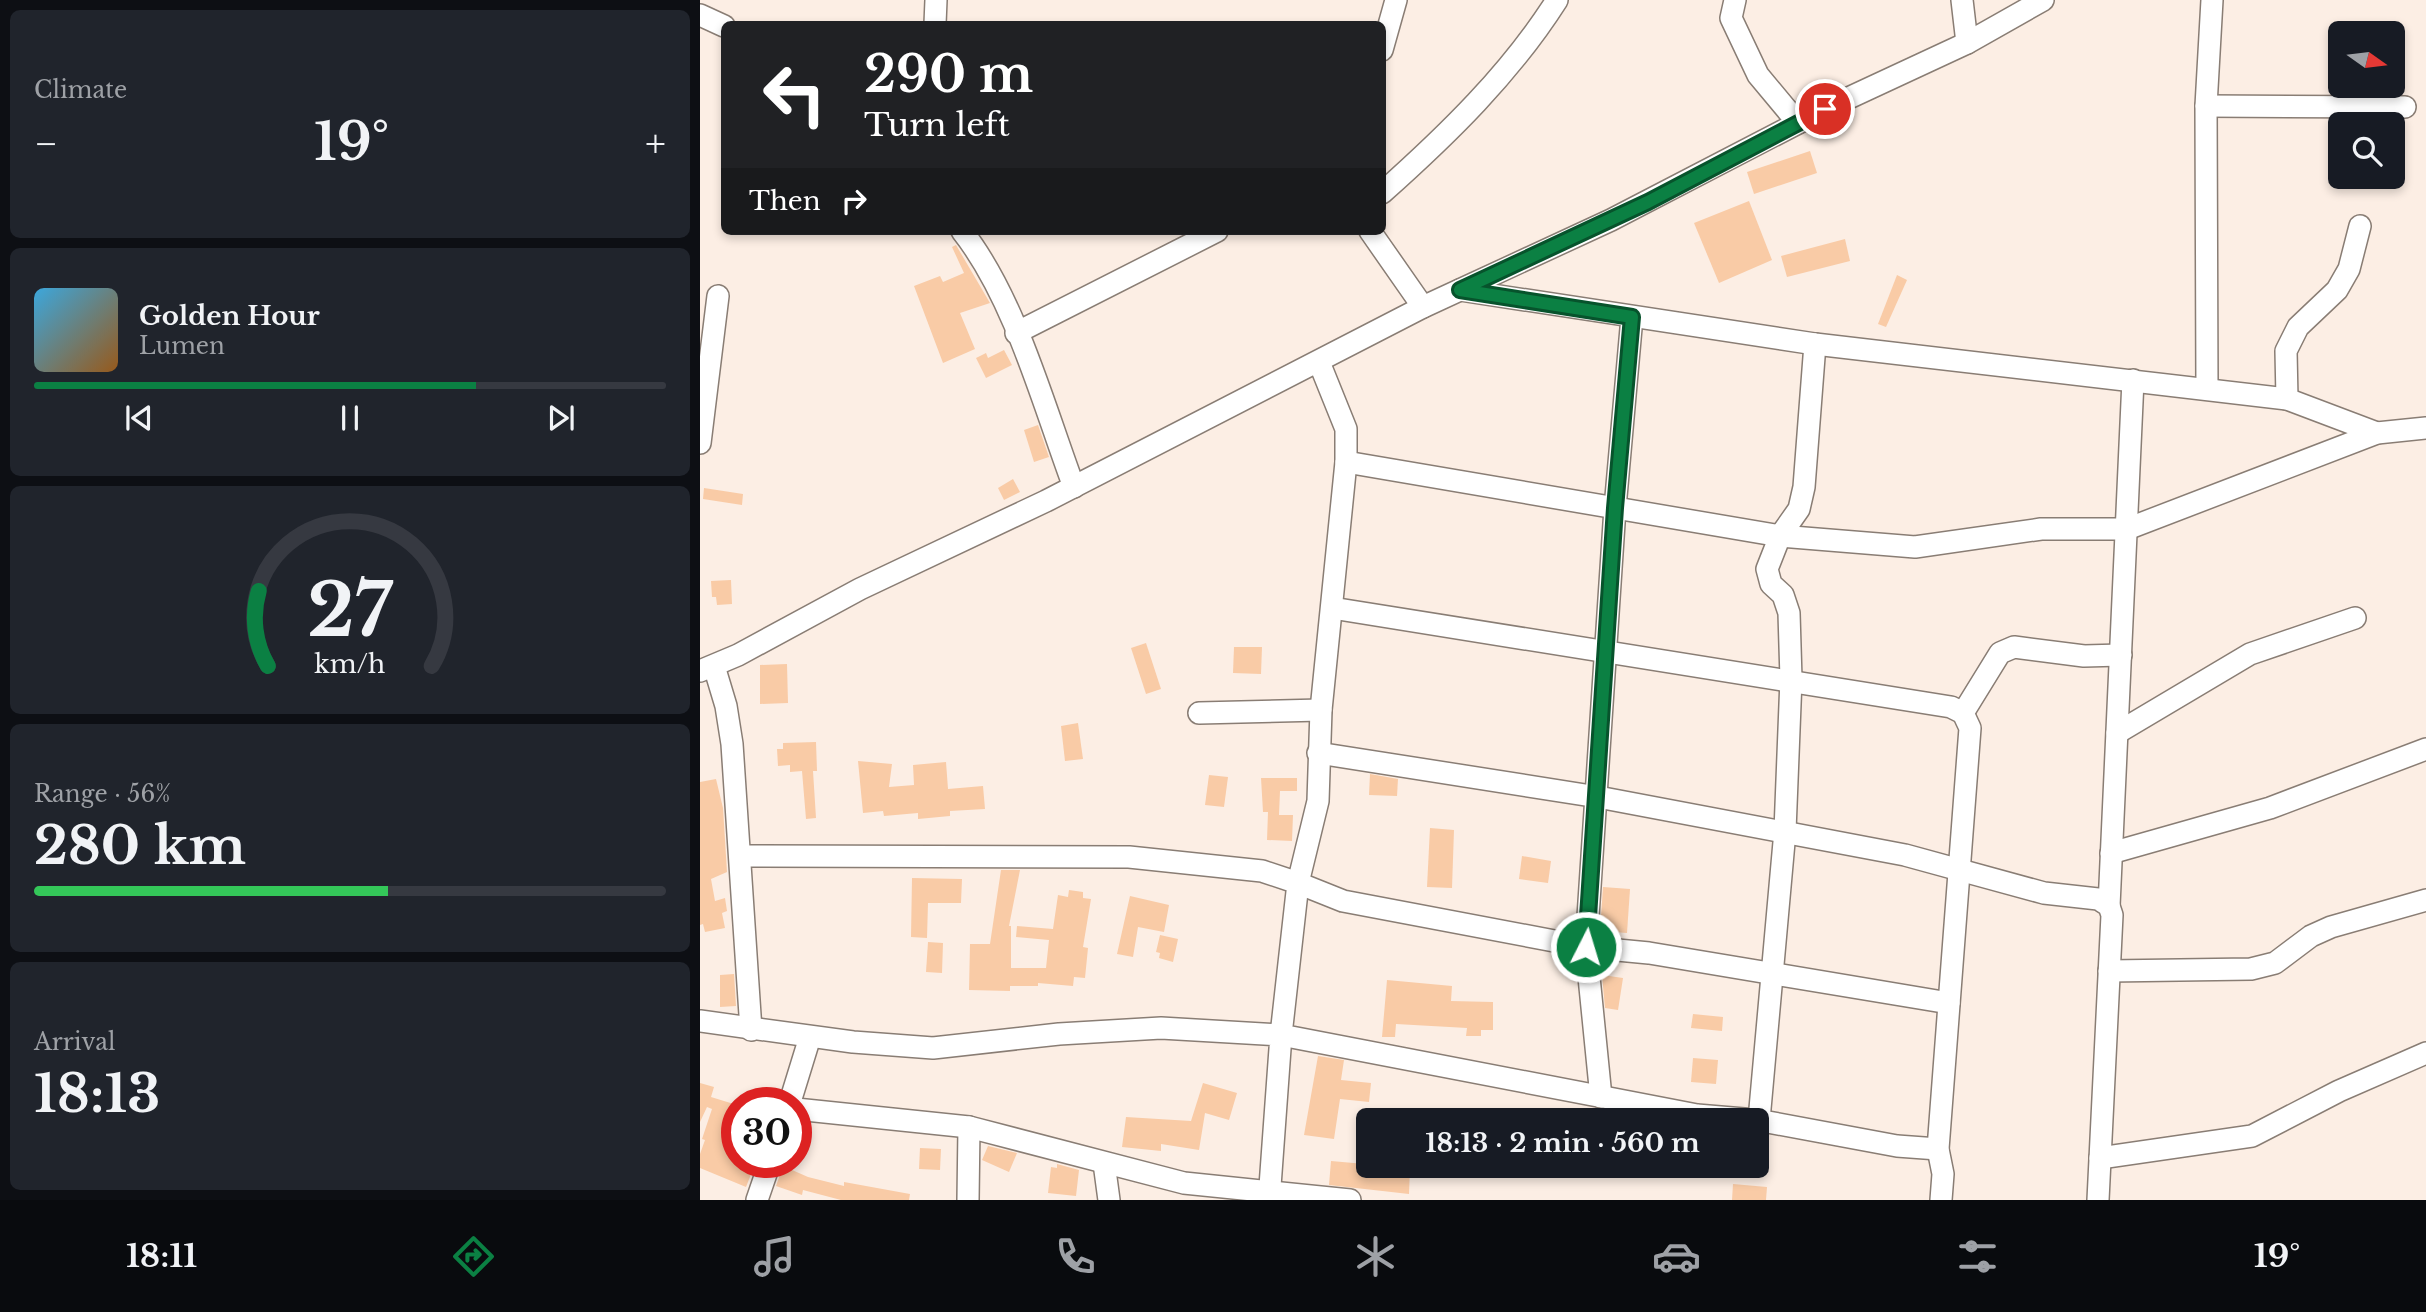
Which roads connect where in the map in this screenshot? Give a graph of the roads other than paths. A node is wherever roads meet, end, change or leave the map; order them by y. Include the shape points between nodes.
1 (936, 0) edge
2 (1396, 0) edge
3 (1557, 0) edge
4 (1735, 0) edge
5 (1962, 0) edge
6 (2043, 0) edge
7 (2212, 0) edge
8 (700, 15) edge
9 (935, 21) edge
10 (721, 25) edge
11 (1386, 36) edge
12 (1968, 43) junction
13 (2206, 106) junction
14 (2405, 107) dead end
15 (1798, 122) junction
16 (1386, 189) edge
17 (2360, 226) dead end
18 (965, 235) edge
19 (1209, 235) edge
20 (1373, 235) edge
21 (1460, 290) junction
22 (718, 296) dead end
23 (1423, 307) junction
24 (1632, 317) junction
25 (1016, 333) junction
26 (1815, 344) junction
27 (1319, 362) junction
28 (2133, 380) junction
29 (2207, 389) junction
30 (2287, 399) junction
31 (2426, 428) edge
32 (2377, 433) junction
33 (700, 443) edge
34 (1346, 461) junction
35 (1074, 487) junction
36 (1615, 508) junction
37 (2127, 528) junction
38 (1780, 536) junction
39 (1332, 608) junction
40 (2355, 618) dead end
41 (1606, 650) junction
42 (2121, 655) junction
43 (707, 668) edge
44 (1791, 679) junction
45 (1321, 710) junction
46 (1199, 713) dead end
47 (1963, 713) junction
48 (2117, 733) junction
49 (2426, 749) edge
50 (1318, 753) junction
51 (1598, 797) junction
52 (1785, 831) junction
53 (2111, 853) junction
54 (740, 856) junction
55 (1958, 870) junction
56 (1297, 883) junction
57 (2426, 901) edge
58 (2109, 906) junction
59 (1586, 947) junction
60 (2109, 971) junction
61 (1772, 973) junction
62 (1949, 1003) junction
63 (700, 1021) edge
64 (751, 1030) junction
65 (1281, 1035) junction
66 (810, 1037) junction
67 (2426, 1053) edge
68 (795, 1087) edge
69 (1601, 1097) junction
70 (1660, 1108) edge
71 (1758, 1108) edge
72 (812, 1111) edge
73 (1769, 1122) edge
74 (969, 1127) junction
75 (1937, 1149) junction
76 (2100, 1158) junction
77 (1104, 1164) junction
78 (765, 1178) edge
79 (1269, 1195) edge
80 (757, 1200) edge
81 (968, 1200) edge
82 (1109, 1200) edge
83 (1350, 1200) edge
84 (1941, 1200) edge
85 (2098, 1200) edge

1 - 9 street
2 - 11 street
3 - 16 street via 1528,45 1440,141
4 - 15 street via 1731,18 1758,75
5 - 12 street
6 - 12 street
7 - 13 street
8 - 10 street
12 - 15 street
13 - 14 street
13 - 29 street
15 - 21 street via 1611,220
17 - 30 street via 2349,269 2337,290 2298,327 2286,351
18 - 25 street via 981,254
19 - 25 street
20 - 23 street
21 - 23 street
21 - 24 street
22 - 33 street
23 - 27 street
24 - 26 street
24 - 36 street
25 - 35 street
26 - 28 street
26 - 38 street via 1804,487 1798,509
27 - 34 street via 1346,429
27 - 35 street
28 - 29 street
28 - 37 street
29 - 30 street
30 - 32 street
31 - 32 street
32 - 37 street
34 - 36 street
34 - 39 street
35 - 43 street
36 - 38 street
36 - 41 street
37 - 38 street via 2041,529 1915,547
37 - 42 street
38 - 44 street via 1767,569 1789,613
39 - 41 street
39 - 45 street
40 - 48 street via 2250,654
41 - 44 street
41 - 51 street
42 - 47 street via 2084,656 2014,647 2000,653
42 - 48 street
43 - 54 street via 726,706
44 - 47 street via 1951,707
44 - 52 street
45 - 46 street
45 - 50 street
47 - 55 street via 1970,728
48 - 53 street
49 - 53 street via 2270,808
50 - 51 street
50 - 56 street via 1316,817
51 - 52 street
51 - 59 street
52 - 55 street
52 - 61 street
53 - 58 street
54 - 56 street via 1129,857 1253,869
54 - 64 street
55 - 58 street via 2045,893 2098,899
55 - 62 street
56 - 59 street via 1343,901
56 - 65 street
57 - 60 street via 2331,927 2275,963 2250,969
58 - 60 street
59 - 61 street
59 - 69 street
60 - 76 street
61 - 62 street
61 - 71 street
62 - 75 street
63 - 64 street
64 - 66 street
65 - 66 street via 1161,1028 933,1048
65 - 69 street
65 - 79 street
66 - 68 street
67 - 76 street via 2339,1090 2252,1136
69 - 70 street
72 - 74 street
73 - 75 street
74 - 77 street
74 - 81 street
75 - 84 street via 1943,1174
76 - 85 street
77 - 79 street via 1184,1183
77 - 82 street
78 - 80 street
79 - 83 street

